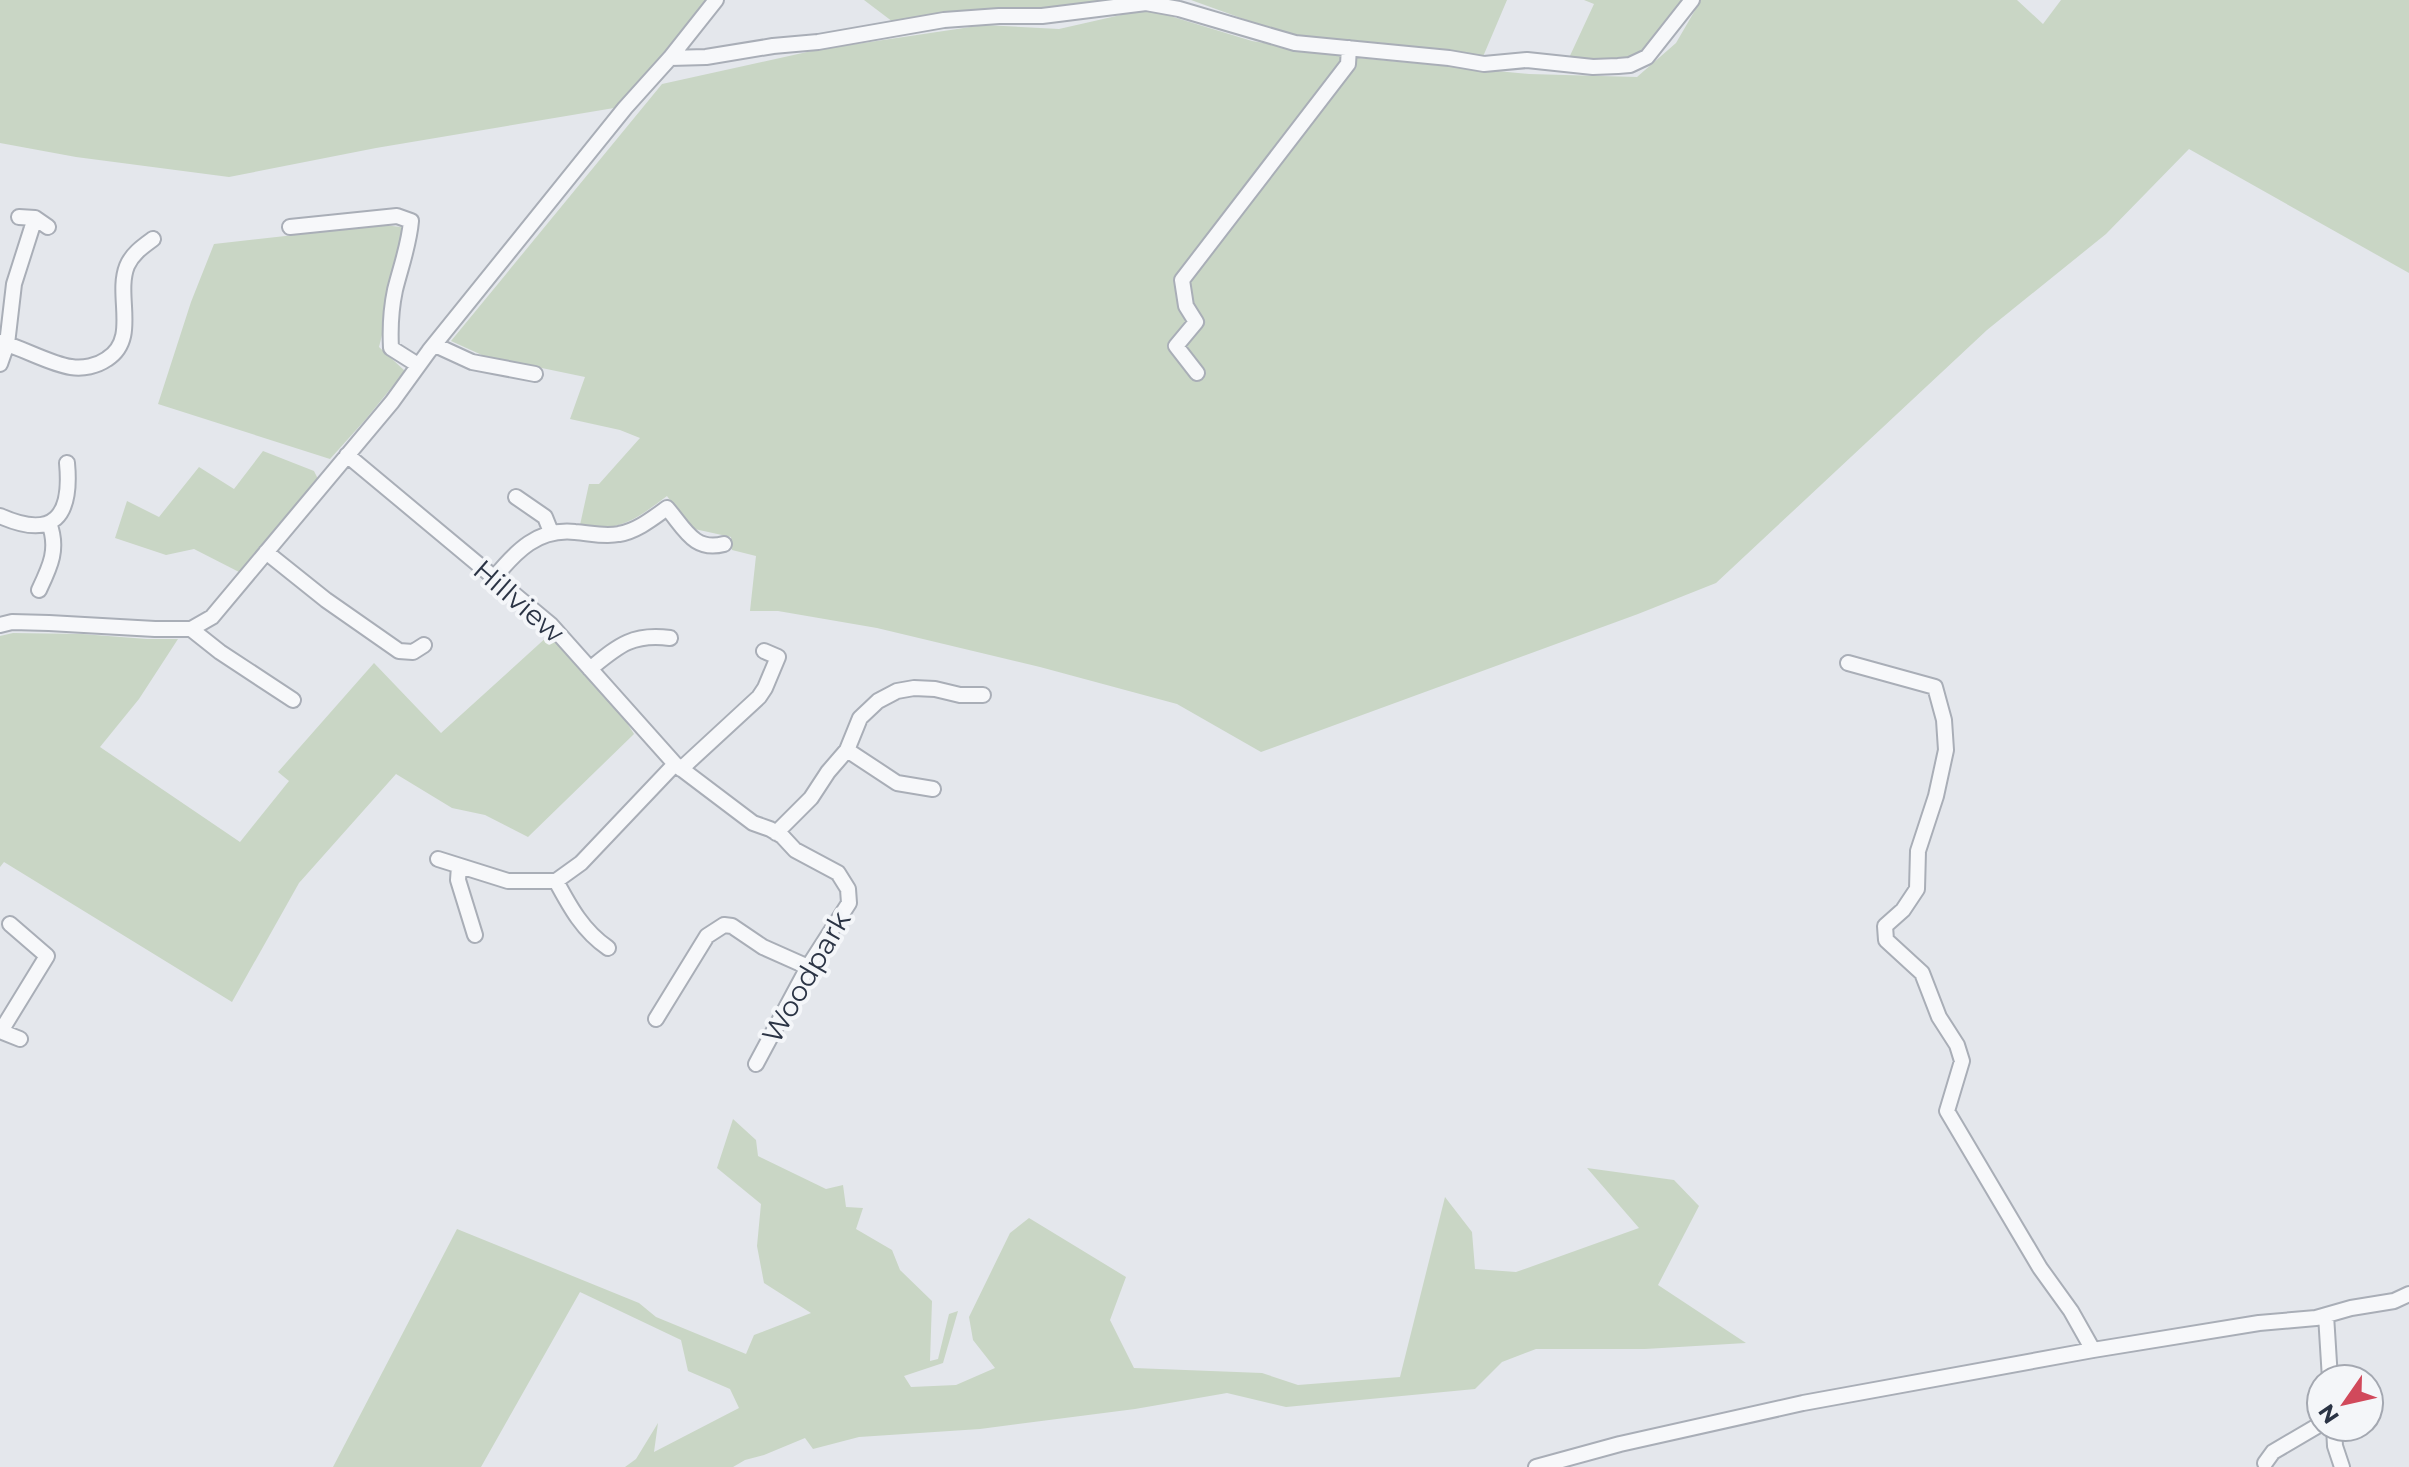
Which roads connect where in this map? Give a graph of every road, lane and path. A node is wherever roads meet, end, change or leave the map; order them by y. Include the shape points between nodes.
1 (716, 0) edge
2 (1692, 0) edge
3 (1349, 48) junction
4 (670, 58) junction
5 (19, 217) dead end
6 (35, 218) junction
7 (48, 227) dead end
8 (290, 227) dead end
9 (153, 239) dead end
10 (4, 343) edge
11 (435, 345) junction
12 (0, 364) edge
13 (418, 365) junction
14 (1197, 373) dead end
15 (535, 374) dead end
16 (347, 455) junction
17 (67, 463) dead end
18 (516, 497) dead end
19 (0, 516) edge
20 (49, 523) junction
21 (551, 532) junction
22 (724, 544) dead end
23 (266, 552) junction
24 (494, 578) junction
25 (39, 590) dead end
26 (0, 625) edge
27 (191, 629) junction
28 (672, 638) dead end
29 (424, 645) dead end
30 (764, 651) dead end
31 (1848, 663) dead end
32 (590, 669) junction
33 (983, 695) dead end
34 (293, 700) dead end
35 (847, 750) junction
36 (678, 766) junction
37 (935, 790) dead end
38 (733, 808) joint
39 (776, 833) junction
40 (438, 859) dead end
41 (459, 866) junction
42 (556, 881) junction
43 (10, 924) dead end
44 (475, 935) dead end
45 (608, 948) dead end
46 (808, 967) junction
47 (656, 1019) dead end
48 (0, 1031) edge
49 (20, 1039) dead end
50 (756, 1064) dead end
51 (2409, 1294) edge
52 (2321, 1316) junction
53 (2093, 1350) junction
54 (2321, 1363) edge
55 (2328, 1363) edge
56 (2305, 1433) edge
57 (2335, 1443) edge
58 (2265, 1463) dead end
59 (1536, 1467) edge
60 (2342, 1467) edge

1 - 4 street
2 - 3 street via 1647,57 1630,65 1527,60 1484,64
3 - 4 street via 1295,43 1146,3 1042,16 944,20 818,42
3 - 14 street via 1348,64 1182,280 1186,306 1196,322 1176,346
4 - 11 street
5 - 6 street
6 - 7 street
6 - 10 street via 14,284
8 - 13 street via 397,216 411,221 390,331 391,348
9 - 10 street via 128,264 123,335 112,356 92,366 69,367
10 - 12 street
11 - 13 street
11 - 15 street via 472,362
13 - 16 street
16 - 23 street
16 - 24 street, Hillview
17 - 20 street via 68,496
18 - 21 street via 545,517
19 - 20 street via 32,526
20 - 25 street via 54,552
21 - 22 street via 619,534 667,508 702,546
21 - 24 street via 520,548
23 - 27 street via 212,617
23 - 29 street via 399,651 413,652
24 - 32 street, Hillview via 551,625
26 - 27 street
27 - 34 street
28 - 32 street via 625,642
30 - 36 street via 778,657 765,688 749,708
31 - 53 street via 1935,687 1946,750 1918,851 1917,889 1885,926 1886,940 1922,973 1957,1045 1962,1061 1947,1111
32 - 36 street, Hillview
33 - 35 street via 914,688 889,694 866,710
35 - 37 street via 897,783
35 - 39 street
36 - 38 street, Hillview
36 - 42 street via 581,863
38 - 39 street, Woodpark
39 - 46 street, Woodpark via 838,873 850,896
40 - 41 street
41 - 42 street via 508,881
41 - 44 street via 458,880
42 - 45 street via 584,927
43 - 48 street via 47,956
46 - 47 street via 724,925 707,936
46 - 50 street, Woodpark
48 - 49 street
51 - 52 street
52 - 53 street
52 - 54 street
52 - 55 street
53 - 59 street via 1803,1403
56 - 58 street via 2273,1452
57 - 60 street

